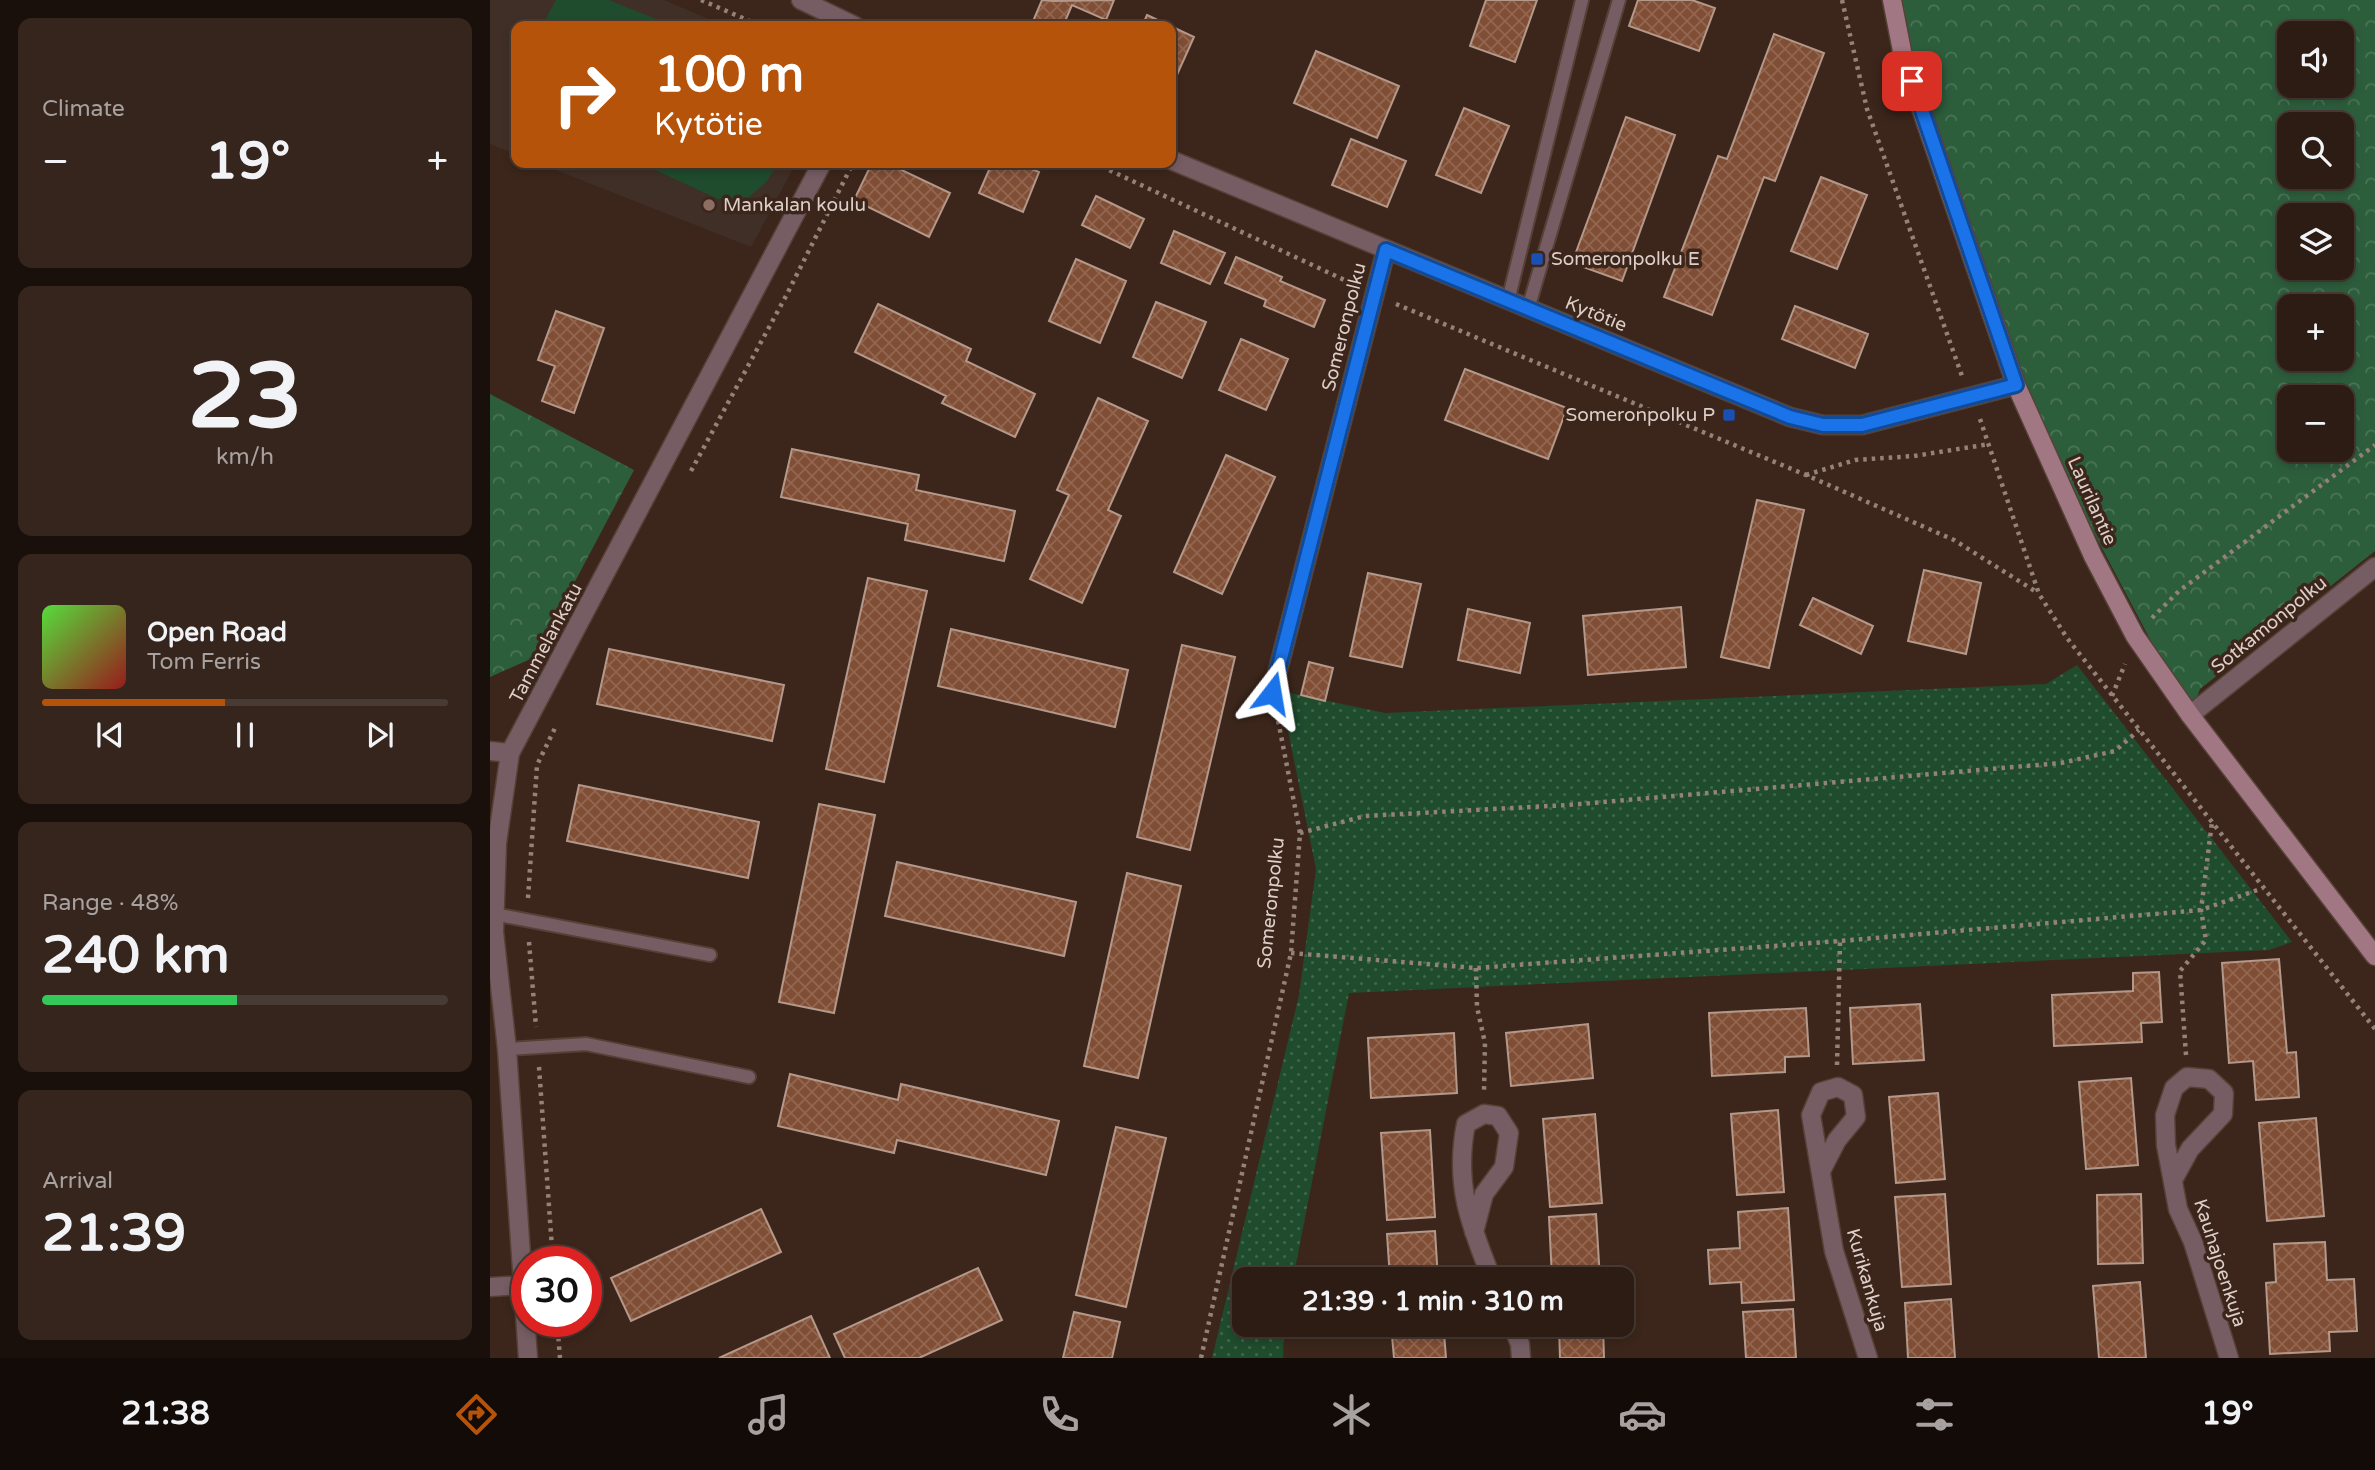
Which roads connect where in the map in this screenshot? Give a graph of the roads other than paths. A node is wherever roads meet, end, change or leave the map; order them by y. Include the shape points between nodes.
1 (801, 0) edge
2 (1581, 0) edge
3 (1619, 0) edge
4 (1892, 0) edge
5 (845, 21) edge
6 (1176, 162) edge
7 (819, 168) edge
8 (1386, 250) junction
9 (1508, 301) junction
10 (1528, 309) junction
11 (2016, 385) junction
12 (2375, 567) edge
13 (1272, 693) road end
14 (2190, 715) junction
15 (490, 751) edge
16 (510, 753) junction
17 (494, 914) junction
18 (710, 955) dead end
19 (2375, 956) edge
20 (507, 1049) junction
21 (749, 1077) dead end
22 (1821, 1171) junction
23 (2173, 1180) junction
24 (1474, 1232) junction
25 (521, 1246) edge
26 (1487, 1267) edge
27 (511, 1285) edge
28 (490, 1287) edge
29 (527, 1337) edge
30 (1517, 1337) edge
31 (528, 1358) edge
32 (1521, 1358) edge
33 (1868, 1358) edge
34 (2229, 1358) edge

1 - 5 street
2 - 9 lane
3 - 10 lane
4 - 11 street, Laurilantie via 1903,55
6 - 8 street, Kytötie
7 - 16 street, Tammelankatu
8 - 9 street, Kytötie
8 - 13 street, Someronpolku
9 - 10 street, Kytötie
10 - 11 street, Kytötie via 1790,417 1823,425 1862,425
11 - 14 street, Laurilantie via 2093,556 2135,636
12 - 14 street, Sotkamonpolku
14 - 19 street, Laurilantie
15 - 16 street
16 - 17 street, Tammelankatu via 497,844
17 - 18 lane
17 - 20 street, Tammelankatu
20 - 21 lane via 586,1044
20 - 25 street, Tammelankatu
22 - 22 street, Kurikankuja via 1856,1117 1853,1095 1838,1087 1821,1093 1811,1115
22 - 33 street, Kurikankuja via 1834,1251
23 - 23 street, Kauhajoenkuja via 2190,1149 2224,1114 2224,1093 2209,1079 2188,1077 2174,1088 2165,1115
23 - 34 street, Kauhajoenkuja via 2178,1209 2193,1242
24 - 24 street via 1483,1194 1504,1167 1509,1133 1498,1116 1484,1114 1466,1124 1462,1189
24 - 26 street
27 - 28 street
29 - 31 street, Tammelankatu
30 - 32 street

